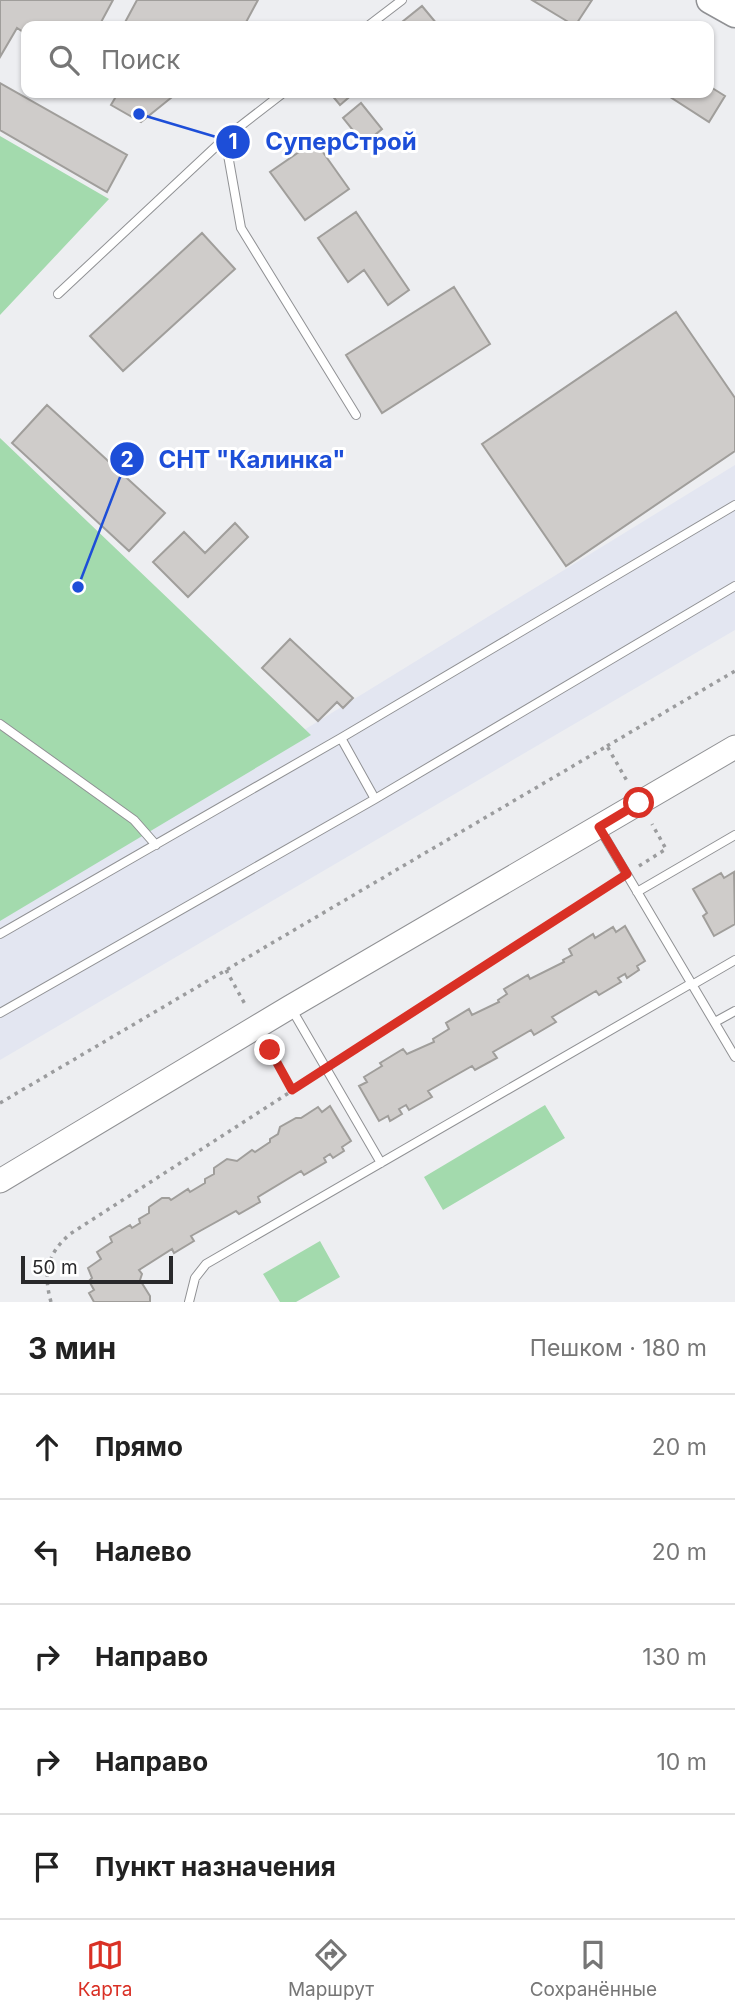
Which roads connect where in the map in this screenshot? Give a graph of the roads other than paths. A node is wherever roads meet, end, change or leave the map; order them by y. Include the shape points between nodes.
1 (402, 0) edge
2 (710, 0) edge
3 (735, 14) edge
4 (375, 21) edge
5 (277, 98) edge
6 (225, 138) junction
7 (58, 294) dead end
8 (356, 415) dead end
9 (735, 505) edge
10 (735, 586) edge
11 (0, 724) edge
12 (341, 738) junction
13 (735, 747) edge
14 (375, 799) junction
15 (599, 827) junction
16 (735, 835) edge
17 (156, 845) junction
18 (637, 892) junction
19 (0, 934) edge
20 (735, 960) edge
21 (692, 984) junction
22 (290, 1007) junction
23 (735, 1011) edge
24 (0, 1013) edge
25 (715, 1021) junction
26 (735, 1057) edge
27 (381, 1163) junction
28 (0, 1181) edge
29 (189, 1302) edge

1 - 4 lane
2 - 3 main road
5 - 6 lane
6 - 7 lane
6 - 8 lane via 242,228
9 - 12 lane
10 - 14 lane
11 - 17 lane via 134,820
12 - 14 lane
12 - 17 lane
13 - 15 street
14 - 24 lane
15 - 18 lane
15 - 22 street
16 - 18 lane
17 - 19 lane
18 - 21 lane
20 - 21 lane
21 - 25 lane
21 - 27 lane
22 - 27 lane
22 - 28 street
23 - 25 lane
25 - 26 lane
27 - 29 lane via 206,1264 195,1278

